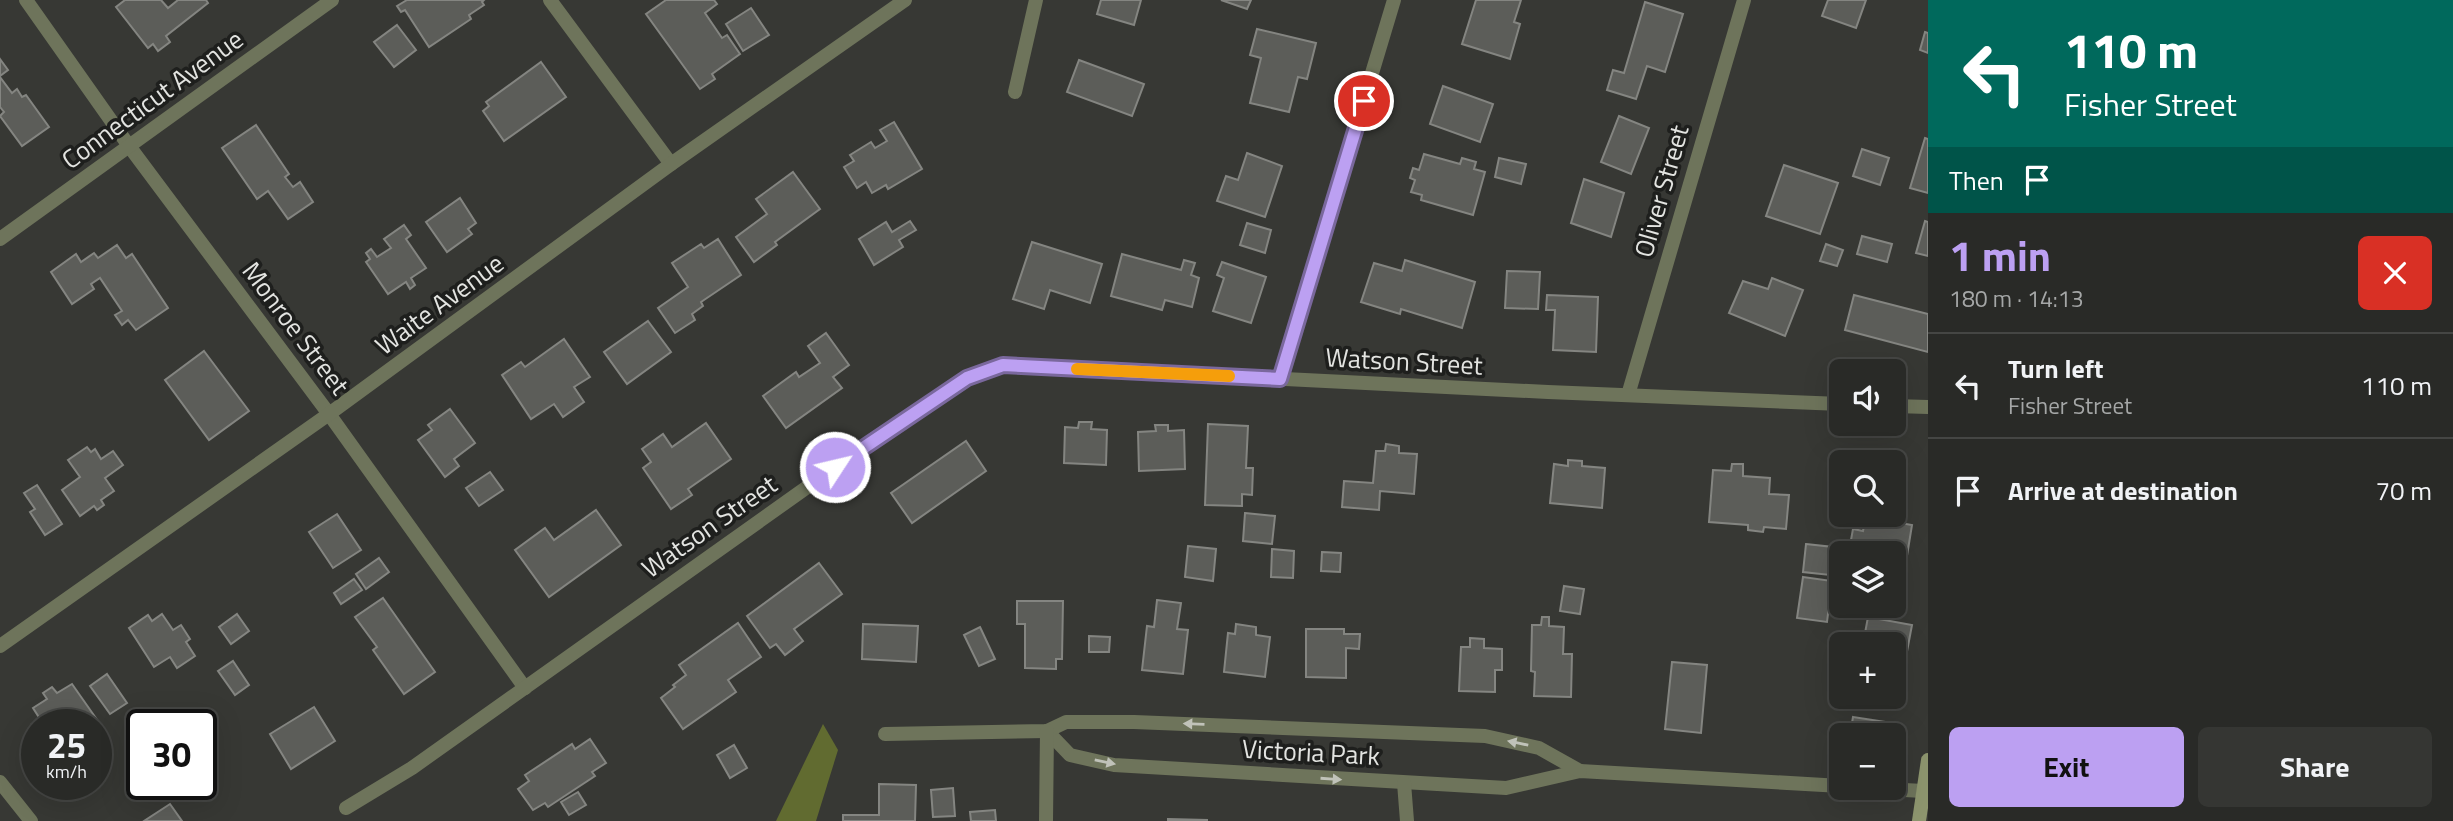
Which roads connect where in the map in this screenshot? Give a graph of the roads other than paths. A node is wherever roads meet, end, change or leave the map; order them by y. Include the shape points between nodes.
1 (26, 0) edge
2 (332, 0) edge
3 (550, 0) edge
4 (905, 0) edge
5 (1036, 0) edge
6 (1394, 0) edge
7 (1744, 0) edge
8 (1015, 92) dead end
9 (129, 146) junction
10 (671, 164) junction
11 (0, 239) edge
12 (1280, 379) junction
13 (1628, 395) junction
14 (1829, 403) edge
15 (1906, 406) edge
16 (1928, 407) edge
17 (329, 414) junction
18 (0, 646) edge
19 (525, 688) junction
20 (1047, 731) junction
21 (885, 734) dead end
22 (1928, 760) edge
23 (1580, 771) junction
24 (0, 782) edge
25 (1404, 782) junction
26 (1829, 785) edge
27 (1906, 790) edge
28 (1923, 791) junction
29 (346, 808) dead end
30 (31, 821) edge
31 (1046, 821) edge
32 (1407, 821) edge
33 (1919, 821) edge

1 - 9 street, Monroe Street
2 - 9 street, Connecticut Avenue
3 - 10 street
4 - 10 street, Waite Avenue
5 - 8 street
6 - 12 street
7 - 13 street, Oliver Street
9 - 11 street, Connecticut Avenue
9 - 17 street, Monroe Street
10 - 17 street, Waite Avenue
12 - 13 street, Watson Street
12 - 19 street, Watson Street via 1003,365 967,378
13 - 14 street, Watson Street
15 - 16 street
17 - 18 street, Waite Avenue
17 - 19 street, Monroe Street
19 - 29 street, Watson Street via 412,768
20 - 21 street, Victoria Park
23 -> 20 street, Victoria Park via 1539,748 1485,736 1134,722 1066,722
20 -> 25 street, Victoria Park via 1070,755 1114,765
20 - 31 street
22 - 28 main road
23 - 25 street, Victoria Park via 1506,788
23 - 26 street, Victoria Park
24 - 30 street
25 - 32 street
27 - 28 street
28 - 33 main road

